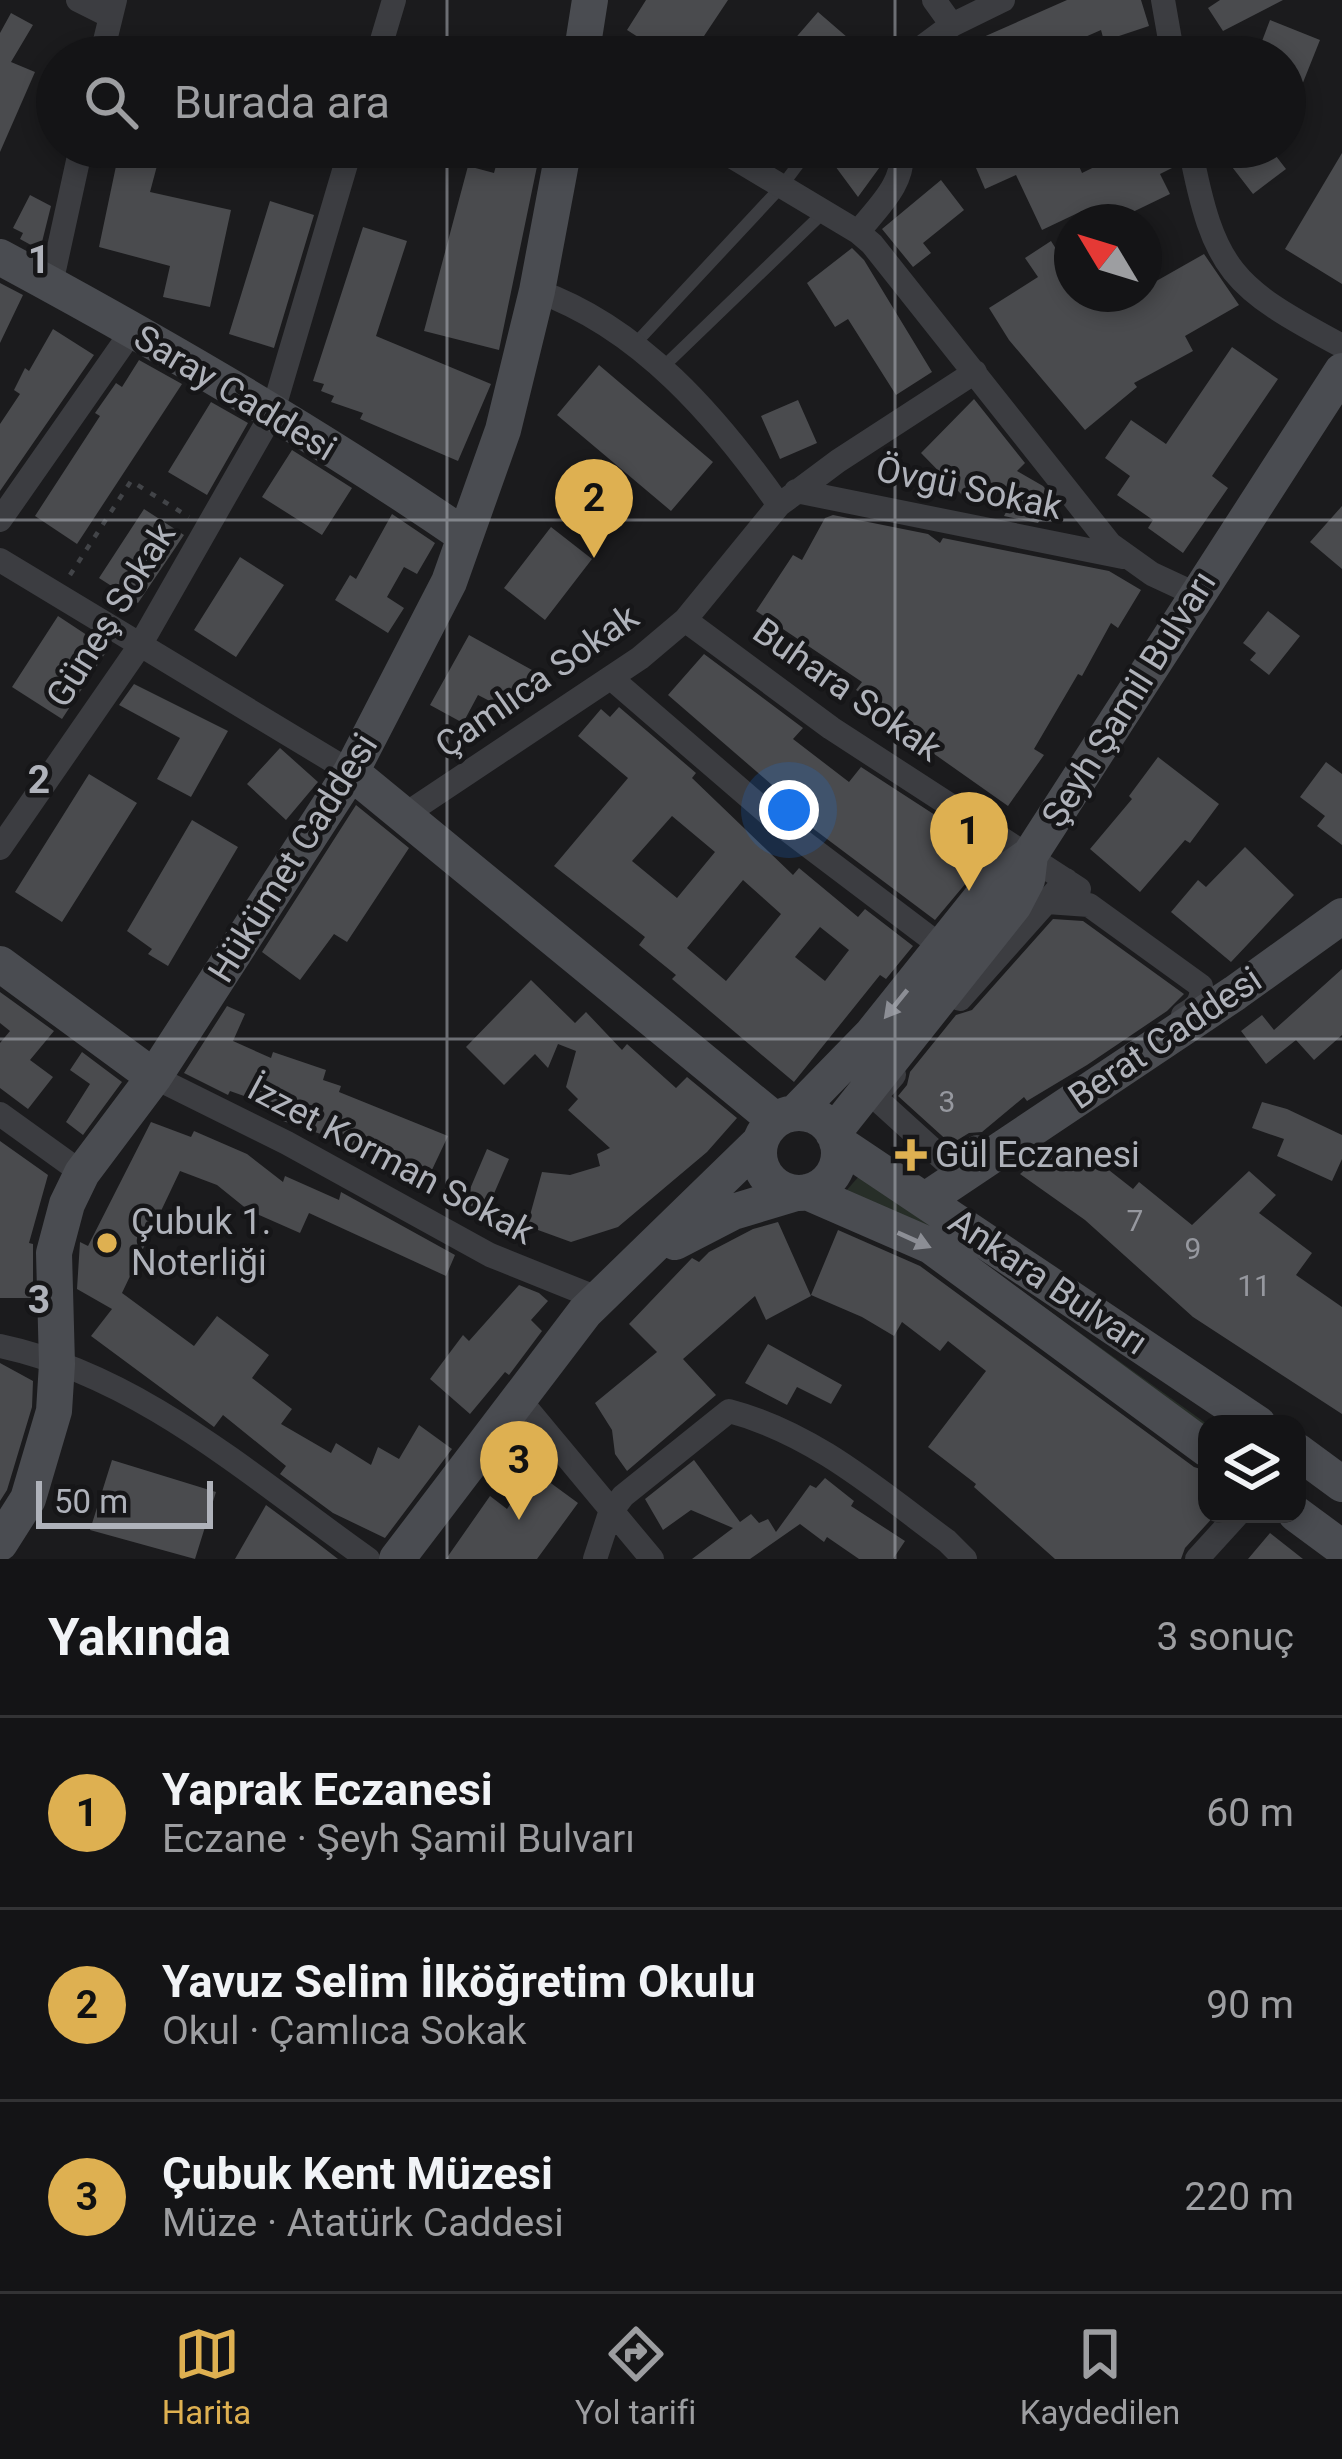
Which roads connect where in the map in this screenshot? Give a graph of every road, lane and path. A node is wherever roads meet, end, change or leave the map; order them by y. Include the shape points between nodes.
1 (77, 0) edge
2 (394, 0) edge
3 (590, 0) edge
4 (934, 0) edge
5 (1003, 0) edge
6 (1163, 0) edge
7 (113, 8) edge
8 (952, 25) junction
9 (383, 36) edge
10 (584, 36) edge
11 (937, 36) edge
12 (1169, 36) edge
13 (77, 168) edge
14 (345, 168) edge
15 (560, 168) edge
16 (752, 168) edge
17 (795, 168) edge
18 (901, 168) edge
19 (1194, 168) edge
20 (782, 186) junction
21 (824, 212) junction
22 (858, 232) junction
23 (0, 256) edge
24 (52, 284) junction
25 (537, 291) junction
26 (131, 331) junction
27 (632, 346) junction
28 (1342, 346) edge
29 (660, 369) junction
30 (1342, 371) edge
31 (975, 372) junction
32 (272, 414) junction
33 (788, 498) junction
34 (0, 520) edge
35 (208, 529) junction
36 (465, 536) junction
37 (1127, 558) junction
38 (0, 560) edge
39 (1196, 594) junction
40 (57, 595) junction
41 (685, 620) junction
42 (139, 646) junction
43 (611, 678) junction
44 (351, 772) junction
45 (406, 814) junction
46 (0, 848) edge
47 (1030, 856) junction
48 (1066, 880) junction
49 (1047, 902) junction
50 (1342, 916) edge
51 (942, 947) junction
52 (0, 964) edge
53 (1235, 993) junction
54 (154, 1077) junction
55 (0, 1114) edge
56 (777, 1125) junction
57 (835, 1137) junction
58 (82, 1173) junction
59 (802, 1192) junction
60 (927, 1199) junction
61 (625, 1271) junction
62 (597, 1298) junction
63 (0, 1346) edge
64 (57, 1364) junction
65 (518, 1399) junction
66 (1245, 1415) edge
67 (1198, 1442) edge
68 (1306, 1458) edge
69 (1342, 1484) edge
70 (610, 1514) junction
71 (1306, 1522) edge
72 (1230, 1523) edge
73 (0, 1544) edge
74 (1341, 1548) edge
75 (368, 1559) edge
76 (397, 1559) edge
77 (595, 1559) edge
78 (652, 1559) edge
79 (964, 1559) edge
80 (1197, 1559) edge

1 - 7 street
2 - 9 street
3 - 10 main road
4 - 8 street
5 - 8 street
6 - 12 street
8 - 11 street
13 - 24 street
14 - 32 street, Güneş Sokak
15 - 25 main road, Hükümet Caddesi
16 - 20 street
17 - 20 lane
18 - 22 street
19 - 28 street via 1204,218 1238,277 1279,312
20 - 21 street
20 - 27 lane
21 - 22 street
21 - 29 lane
22 - 31 street
23 - 24 main road, Saray Caddesi
24 - 26 main road, Saray Caddesi
25 - 27 street
25 - 36 main road, Hükümet Caddesi via 503,430
26 - 32 main road, Saray Caddesi
26 - 34 street
27 - 29 street
29 - 33 street
30 - 39 main road, Şeyh Şamil Bulvarı
31 - 33 street, Çamlıca Sokak
31 - 37 street
32 - 35 street, Güneş Sokak
32 - 36 main road, Saray Caddesi
33 - 37 street, Övgü Sokak
33 - 41 street, Çamlıca Sokak
35 - 40 path via 130,481
35 - 42 street, Güneş Sokak
36 - 44 main road, Hükümet Caddesi
37 - 39 street
38 - 40 street
39 - 47 main road, Şeyh Şamil Bulvarı
40 - 42 street
41 - 43 street, Çamlıca Sokak
41 - 47 street, Buhara Sokak via 831,728
42 - 44 street
42 - 46 street, Güneş Sokak
43 - 45 street, Çamlıca Sokak
43 - 51 street via 786,829
44 - 45 main road
44 - 54 main road, Hükümet Caddesi
45 - 56 main road
47 - 48 street, Buhara Sokak
47 - 51 main road, Şeyh Şamil Bulvarı via 997,879
47 - 57 main road via 1014,905
48 - 49 street
48 - 53 street, Buhara Sokak
49 - 49 street via 880,1091 879,1101 944,1160 953,1163 1197,1007 1202,996 1201,986 1089,905
50 - 53 main road, Berat Caddesi
51 -> 56 main road, Şeyh Şamil Bulvarı via 872,1034
52 - 54 main road
53 - 60 main road, Berat Caddesi
54 - 58 main road, Hükümet Caddesi
54 - 62 street, İzzet Korman Sokak via 490,1255
55 - 58 street
56 - 57 main road via 817,1117
56 - 59 main road via 763,1170 782,1189
56 - 61 main road, Şeyh Şamil Bulvarı
57 - 59 main road via 829,1178
57 - 60 main road, Ankara Bulvarı
58 - 64 main road, Hükümet Caddesi via 54,1253
59 - 61 main road via 733,1212
59 -> 67 main road, Ankara Bulvarı via 931,1246
60 - 66 main road, Ankara Bulvarı
61 - 62 main road, Şeyh Şamil Bulvarı
62 - 65 main road, Şeyh Şamil Bulvarı
63 - 64 street
64 - 73 main road, Hükümet Caddesi via 42,1462
64 - 75 street via 180,1424
65 - 70 street
65 - 76 main road, Şeyh Şamil Bulvarı
68 - 69 main road
70 - 77 street
70 - 78 street
70 - 79 street via 729,1411 814,1445
71 - 74 main road
72 - 80 street

